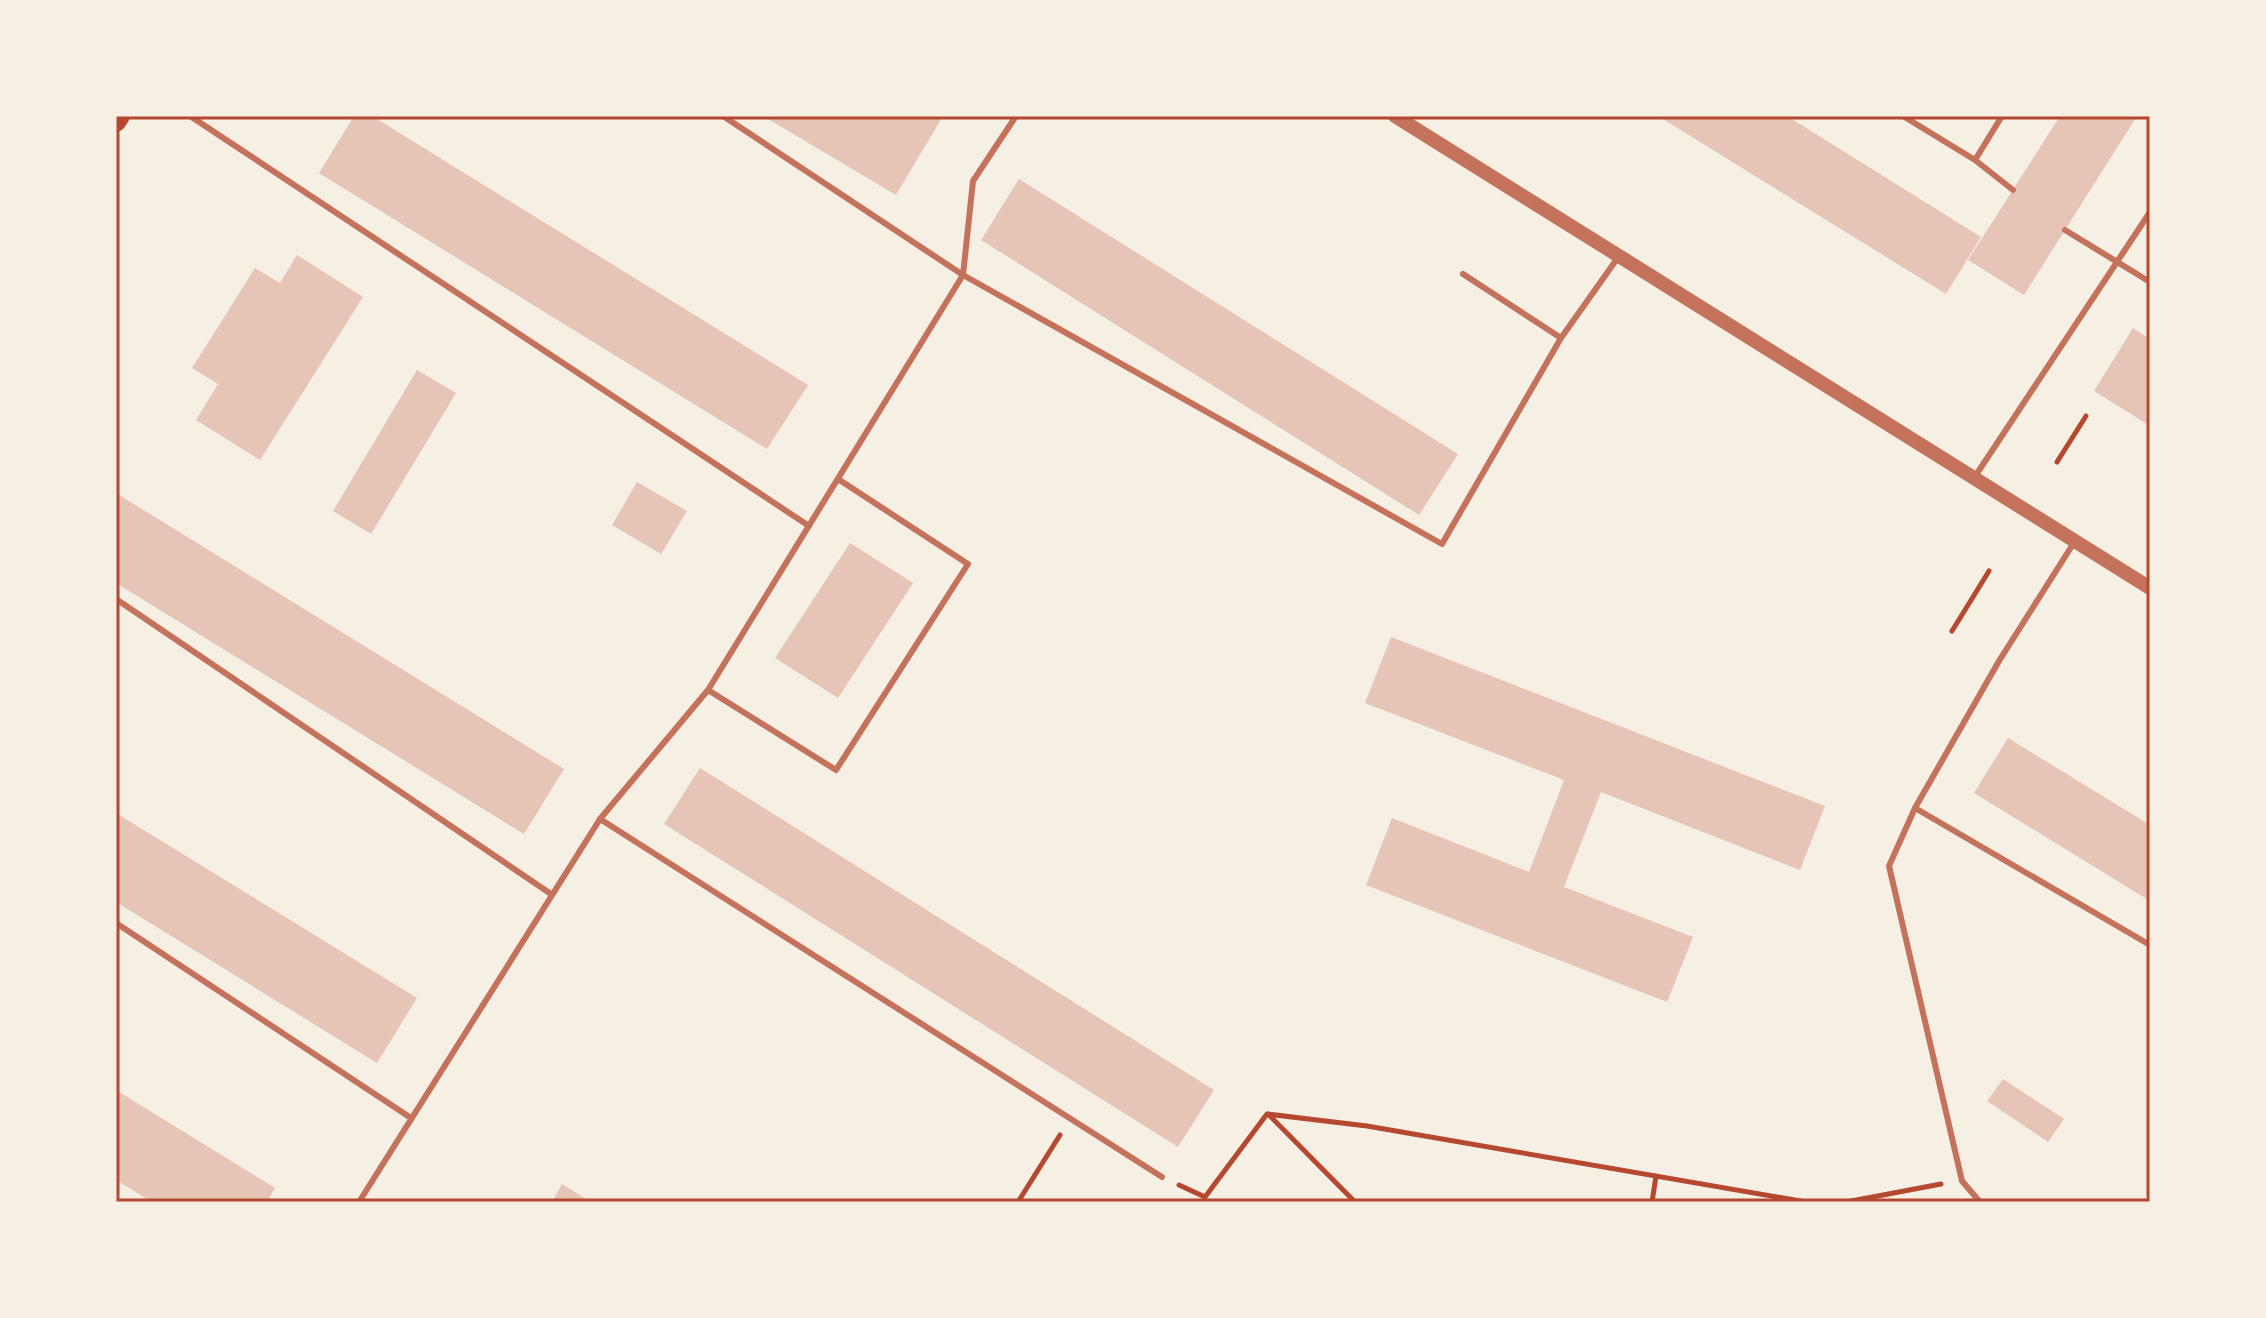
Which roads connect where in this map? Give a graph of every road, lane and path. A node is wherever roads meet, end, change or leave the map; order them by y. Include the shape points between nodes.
1 (120, 116) edge
2 (190, 116) edge
3 (723, 116) edge
4 (1016, 116) edge
5 (1395, 116) edge
6 (1903, 116) edge
7 (2002, 116) edge
8 (116, 122) edge
9 (1975, 160) junction
10 (2013, 190) dead end
11 (2150, 212) edge
12 (2065, 230) dead end
13 (1619, 256) junction
14 (2116, 263) junction
15 (1463, 274) dead end
16 (963, 275) junction
17 (2150, 282) edge
18 (1561, 338) junction
19 (2086, 416) dead end
20 (2057, 462) dead end
21 (1974, 478) junction
22 (838, 479) junction
23 (809, 526) junction
24 (2075, 541) junction
25 (1989, 571) dead end
26 (2150, 588) edge
27 (116, 599) edge
28 (1952, 631) dead end
29 (708, 690) junction
30 (1915, 808) junction
31 (600, 819) junction
32 (551, 894) junction
33 (116, 923) edge
34 (2150, 945) edge
35 (1267, 1114) junction
36 (411, 1118) junction
37 (1070, 1119) junction
38 (1656, 1176) junction
39 (1162, 1177) joint
40 (1962, 1181) junction
41 (359, 1202) edge
42 (1018, 1202) edge
43 (1355, 1202) edge
44 (1652, 1202) edge
45 (1806, 1202) edge
46 (1846, 1202) edge
47 (1980, 1202) edge

1 - 8 main road
2 - 23 lane
3 - 16 lane
4 - 16 lane via 973,181
5 - 13 street
6 - 9 lane
7 - 9 lane
9 - 10 lane
11 - 14 lane
12 - 14 lane
13 - 18 lane
13 - 21 street
14 - 17 lane
14 - 21 lane
15 - 18 lane
16 - 18 lane via 1442,544
16 - 22 lane
19 - 20 path
21 - 24 street
22 - 23 lane
22 - 29 lane via 968,564 836,770
23 - 29 lane
24 - 26 street
24 - 30 lane
25 - 28 path
27 - 32 lane
29 - 31 lane
30 - 34 lane
30 - 40 lane via 1889,866
31 - 32 lane
31 - 37 lane
32 - 36 lane
33 - 36 lane
35 - 38 path
35 - 39 path via 1205,1197
35 - 43 path
36 - 41 lane
37 - 39 lane
37 - 42 path
38 - 44 path
38 - 45 path
40 - 46 path
40 - 47 lane

